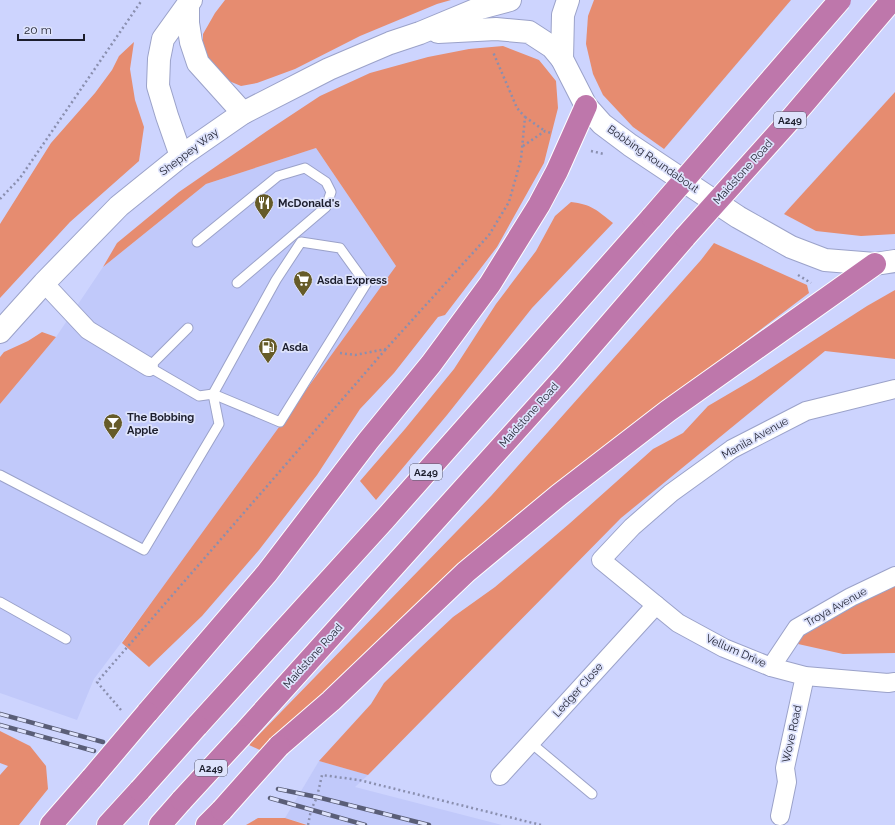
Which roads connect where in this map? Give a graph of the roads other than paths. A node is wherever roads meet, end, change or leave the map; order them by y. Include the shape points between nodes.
1 (510, 0) edge
2 (568, 0) edge
3 (840, 0) edge
4 (892, 0) edge
5 (190, 3) edge
6 (420, 33) junction
7 (562, 59) junction
8 (586, 106) junction
9 (243, 113) junction
10 (181, 156) junction
11 (197, 242) dead end
12 (885, 262) edge
13 (44, 283) junction
14 (237, 283) dead end
15 (188, 328) dead end
16 (0, 332) edge
17 (149, 367) junction
18 (895, 389) edge
19 (213, 394) junction
20 (0, 475) edge
21 (601, 560) joint
22 (895, 576) edge
23 (0, 602) edge
24 (656, 605) junction
25 (66, 639) dead end
26 (771, 667) junction
27 (805, 676) junction
28 (895, 682) edge
29 (531, 743) junction
30 (500, 776) dead end
31 (592, 794) dead end
32 (780, 816) dead end
33 (214, 818) edge
34 (51, 825) edge
35 (108, 825) edge
36 (160, 825) edge

1 - 6 street, Sheppey Way via 480,8
2 - 7 street, Bobbing Roundabout via 563,15
3 - 35 highway, A249, bridge via 384,520
4 - 36 highway, Maidstone Road / A249, bridge via 559,382
5 - 9 street via 188,23 198,63
5 - 10 street via 164,39 158,66 158,86
6 - 7 street, Sheppey Way via 496,29 528,32 552,47
6 - 9 street, Sheppey Way via 329,69
7 - 8 street, Bobbing Roundabout
8 - 12 street, Bobbing Roundabout via 602,124 630,145 738,217 791,247 825,260
8 - 34 highway, bridge via 539,205 490,284 431,364 368,441 267,573
9 - 10 street, Sheppey Way
10 - 13 street, Sheppey Way via 119,206
11 - 14 lane via 278,176 305,168 326,182 331,192 326,207
12 - 33 highway, bridge via 668,411 559,495 466,572 331,701 279,746
13 - 16 street, Sheppey Way
13 - 17 street via 88,330
15 - 17 lane
17 - 19 lane via 199,396
18 - 21 street, Manila Avenue via 806,411 732,449 671,493 632,527
19 - 19 lane via 276,280 301,242 340,248 366,284 280,422
19 - 20 lane via 219,424 144,550
21 - 24 street, Vellum Drive
22 - 26 street, Troya Avenue via 851,597 797,628
23 - 25 lane
24 - 26 street, Vellum Drive via 678,623 724,648
24 - 29 street, Ledger Close
26 - 27 street, Vellum Drive
27 - 28 street, Vellum Drive
27 - 32 street, Wove Road via 785,768 787,782
29 - 30 street, Ledger Close
29 - 31 lane

